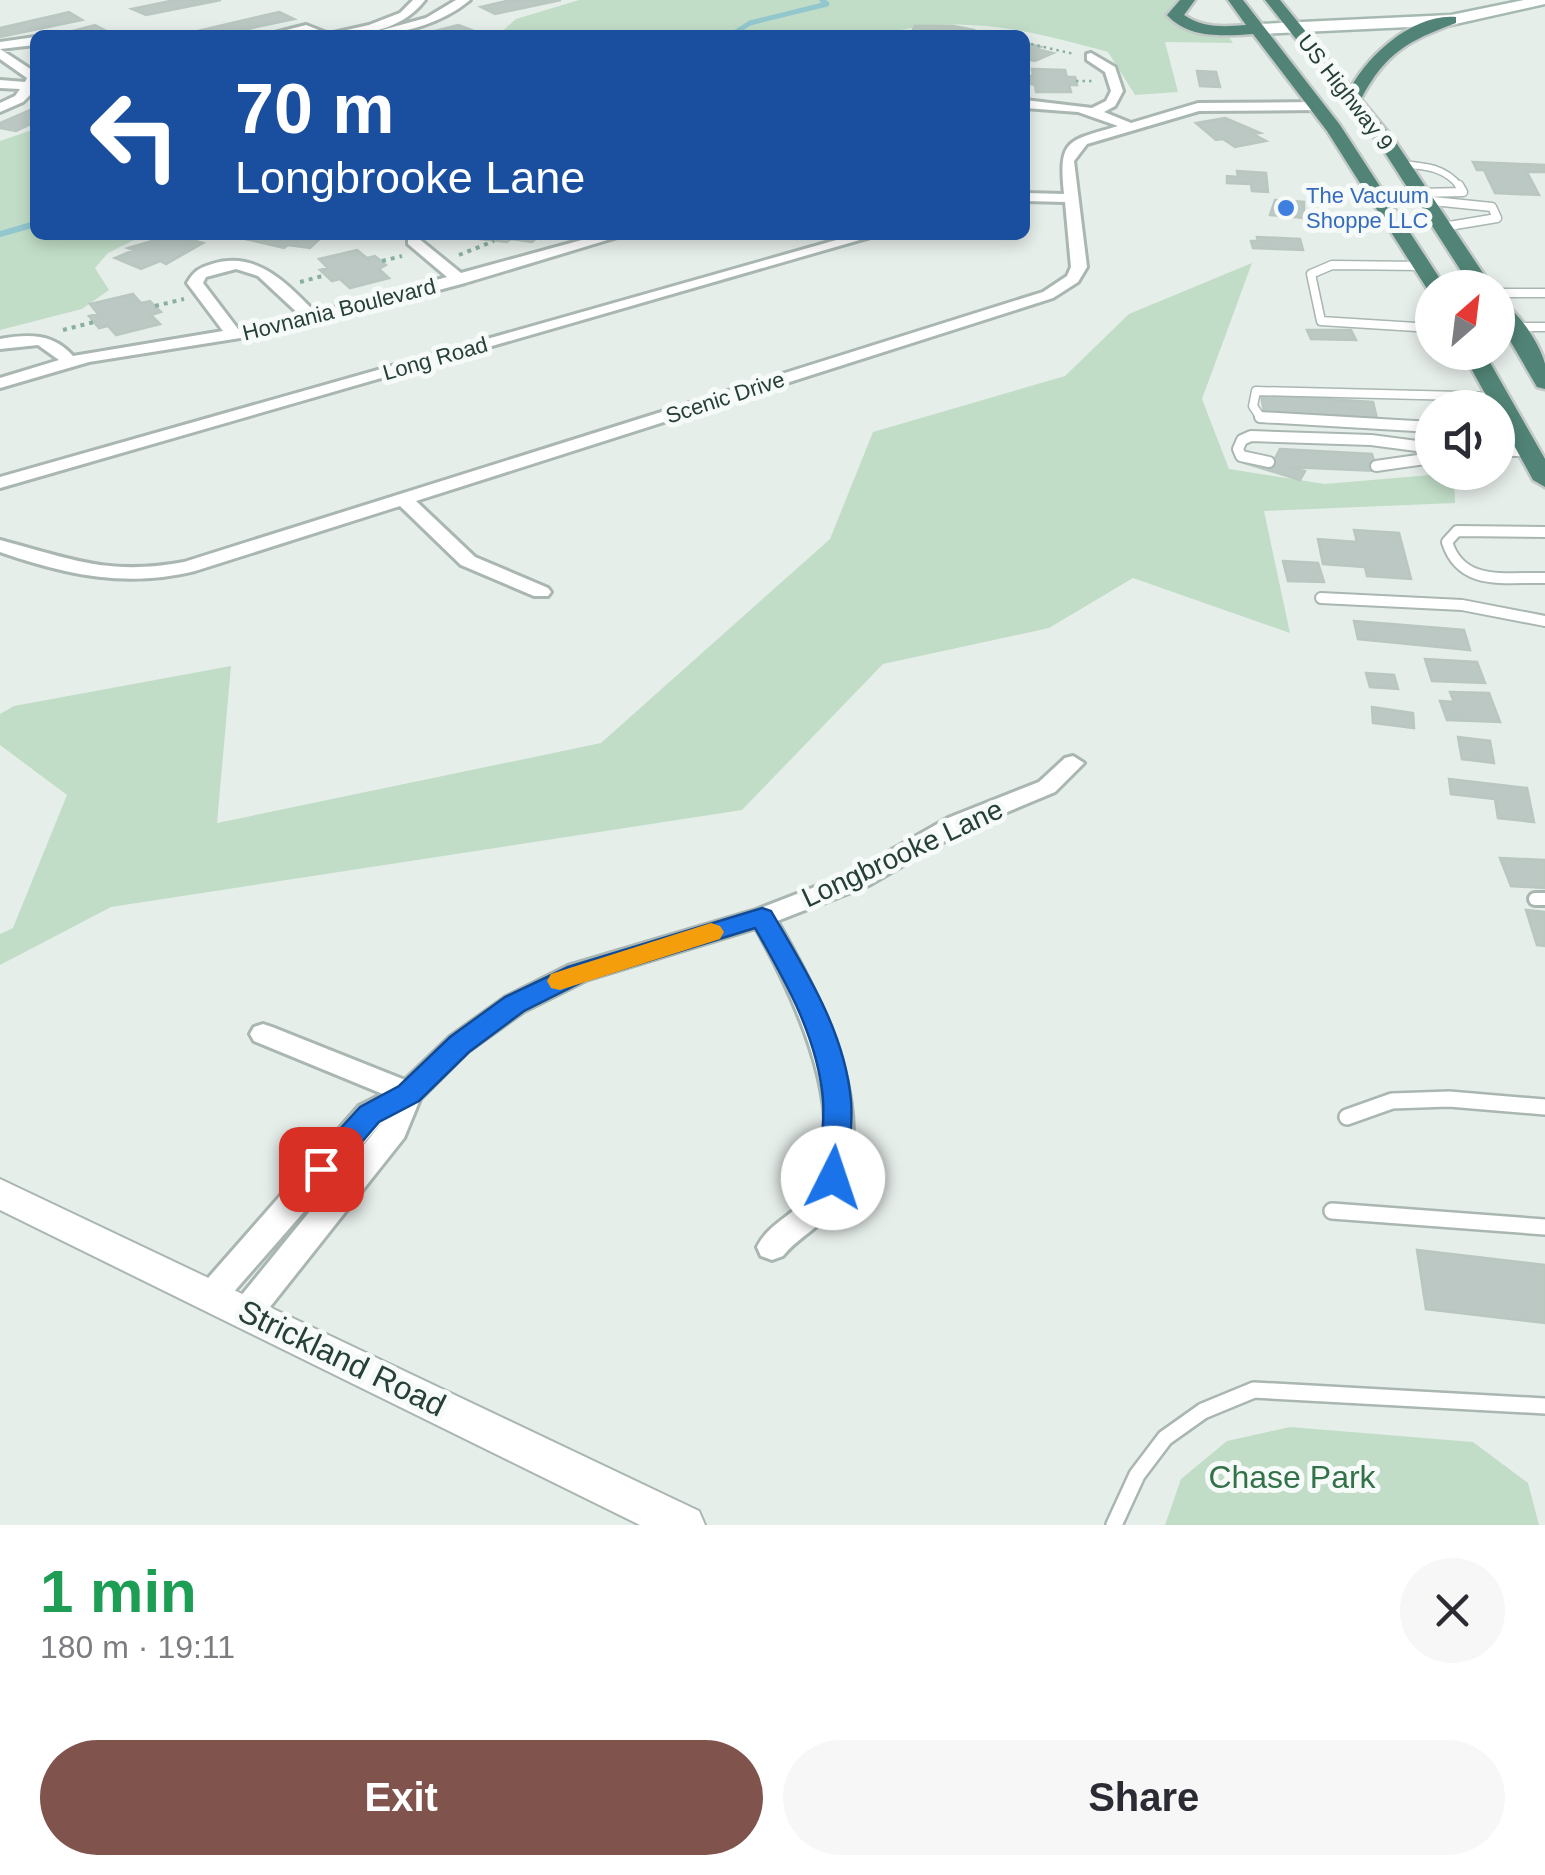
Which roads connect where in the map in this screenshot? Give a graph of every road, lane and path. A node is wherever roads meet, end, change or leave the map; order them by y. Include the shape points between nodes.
1 (419, 0) edge
2 (464, 0) edge
3 (1188, 0) edge
4 (1235, 0) edge
5 (1272, 0) edge
6 (1503, 0) edge
7 (1545, 0) edge
8 (1451, 20) junction
9 (1388, 23) junction
10 (1295, 27) junction
11 (1260, 29) junction
12 (353, 30) edge
13 (390, 30) edge
14 (1399, 39) junction
15 (30, 42) edge
16 (1031, 44) dead end
17 (0, 50) edge
18 (1084, 56) joint
19 (30, 74) edge
20 (1076, 81) dead end
21 (1094, 82) dead end
22 (0, 84) edge
23 (30, 86) edge
24 (30, 88) edge
25 (1353, 99) junction
26 (1030, 105) edge
27 (1318, 106) junction
28 (0, 108) edge
29 (1095, 112) junction
30 (1126, 125) junction
31 (1401, 164) junction
32 (1030, 197) edge
33 (1421, 197) junction
34 (1069, 198) junction
35 (1442, 228) junction
36 (494, 240) dead end
37 (600, 240) edge
38 (852, 240) edge
39 (413, 241) dead end
40 (463, 254) dead end
41 (400, 256) dead end
42 (382, 261) dead end
43 (1424, 266) junction
44 (1426, 270) edge
45 (1470, 270) edge
46 (326, 275) dead end
47 (305, 280) dead end
48 (460, 280) junction
49 (1515, 293) edge
50 (1541, 293) edge
51 (176, 301) dead end
52 (1545, 302) edge
53 (155, 306) dead end
54 (313, 318) junction
55 (94, 322) dead end
56 (1515, 326) edge
57 (1545, 326) edge
58 (1415, 327) edge
59 (1515, 328) edge
60 (64, 330) dead end
61 (232, 336) junction
62 (0, 344) edge
63 (69, 360) junction
64 (1545, 382) edge
65 (0, 383) edge
66 (1415, 395) edge
67 (1415, 426) edge
68 (1515, 435) edge
69 (1415, 446) edge
70 (1515, 451) edge
71 (1530, 451) junction
72 (1415, 460) edge
73 (1270, 462) dead end
74 (1376, 466) dead end
75 (1545, 480) edge
76 (0, 482) edge
77 (404, 499) junction
78 (1545, 532) edge
79 (0, 546) edge
80 (1545, 578) edge
81 (541, 592) dead end
82 (1321, 598) dead end
83 (1545, 621) edge
84 (1073, 763) dead end
85 (762, 917) junction
86 (263, 1034) dead end
87 (409, 1093) junction
88 (1545, 1107) edge
89 (1346, 1117) dead end
90 (0, 1194) edge
91 (1332, 1211) dead end
92 (1545, 1227) edge
93 (772, 1246) dead end
94 (212, 1294) junction
95 (247, 1312) junction
96 (1545, 1406) edge
97 (684, 1525) edge
98 (1114, 1525) edge

1 - 12 street via 398,18
2 - 13 street via 430,20
3 - 11 highway via 1175,15 1184,24
4 - 11 highway, US Highway 9
5 - 10 highway, US Highway 9
6 - 9 main road
7 - 8 main road
8 - 9 main road
8 - 14 highway
9 - 10 main road
9 - 14 highway
10 - 11 main road
10 - 25 highway, US Highway 9
11 - 27 highway, US Highway 9
14 - 25 highway via 1365,75
15 - 17 street
16 - 18 path
17 - 19 street
18 - 29 street via 1111,70 1117,91
20 - 21 path
22 - 23 street
24 - 28 street
25 - 31 highway, US Highway 9
26 - 29 street
27 - 30 street, Scenic Drive via 1210,106
27 - 43 highway, US Highway 9
29 - 30 street
30 - 34 street, Scenic Drive via 1072,149
31 - 33 highway, US Highway 9
31 - 33 lane via 1436,167 1458,179 1463,192
32 - 34 street
33 - 35 highway, US Highway 9
33 - 35 lane via 1492,207 1497,218
34 - 77 street, Scenic Drive via 1080,268 1056,291
35 - 45 highway, US Highway 9
36 - 40 path
37 - 48 street, Hovnania Boulevard
38 - 76 street, Long Road
39 - 48 street
41 - 42 path
43 - 44 highway, US Highway 9
43 - 58 lane via 1332,265 1311,274 1321,321
46 - 47 path
48 - 54 street, Hovnania Boulevard
49 - 50 lane
50 - 52 lane
51 - 53 path
54 - 61 street, Hovnania Boulevard
54 - 61 street via 261,269 222,266 195,283
55 - 60 path
56 - 57 lane
59 - 64 highway
61 - 63 street, Hovnania Boulevard
62 - 63 street via 47,341
63 - 65 street, Hovnania Boulevard
66 - 67 lane via 1272,390 1252,398 1261,418
68 - 71 highway
69 - 73 lane via 1242,440 1242,456
70 - 71 lane
71 - 75 highway
72 - 74 lane
77 - 79 street, Scenic Drive via 148,574 83,573
77 - 81 street via 468,562
78 - 80 lane via 1457,531 1447,542 1453,561 1471,573
82 - 83 lane via 1478,604
84 - 85 street, Longbrooke Lane via 1047,786 956,824 860,879
85 - 87 street, Longbrooke Lane via 548,986 470,1036
85 - 93 street via 818,1020 837,1102 833,1178 818,1206
86 - 87 street
87 - 94 street, Longbrooke Lane via 370,1114
87 - 95 street, Longbrooke Lane via 394,1130
88 - 89 lane via 1392,1101
90 - 94 street, Strickland Road
91 - 92 lane
94 - 95 street, Strickland Road
95 - 97 street, Strickland Road
96 - 98 lane via 1254,1390 1211,1404 1150,1452

